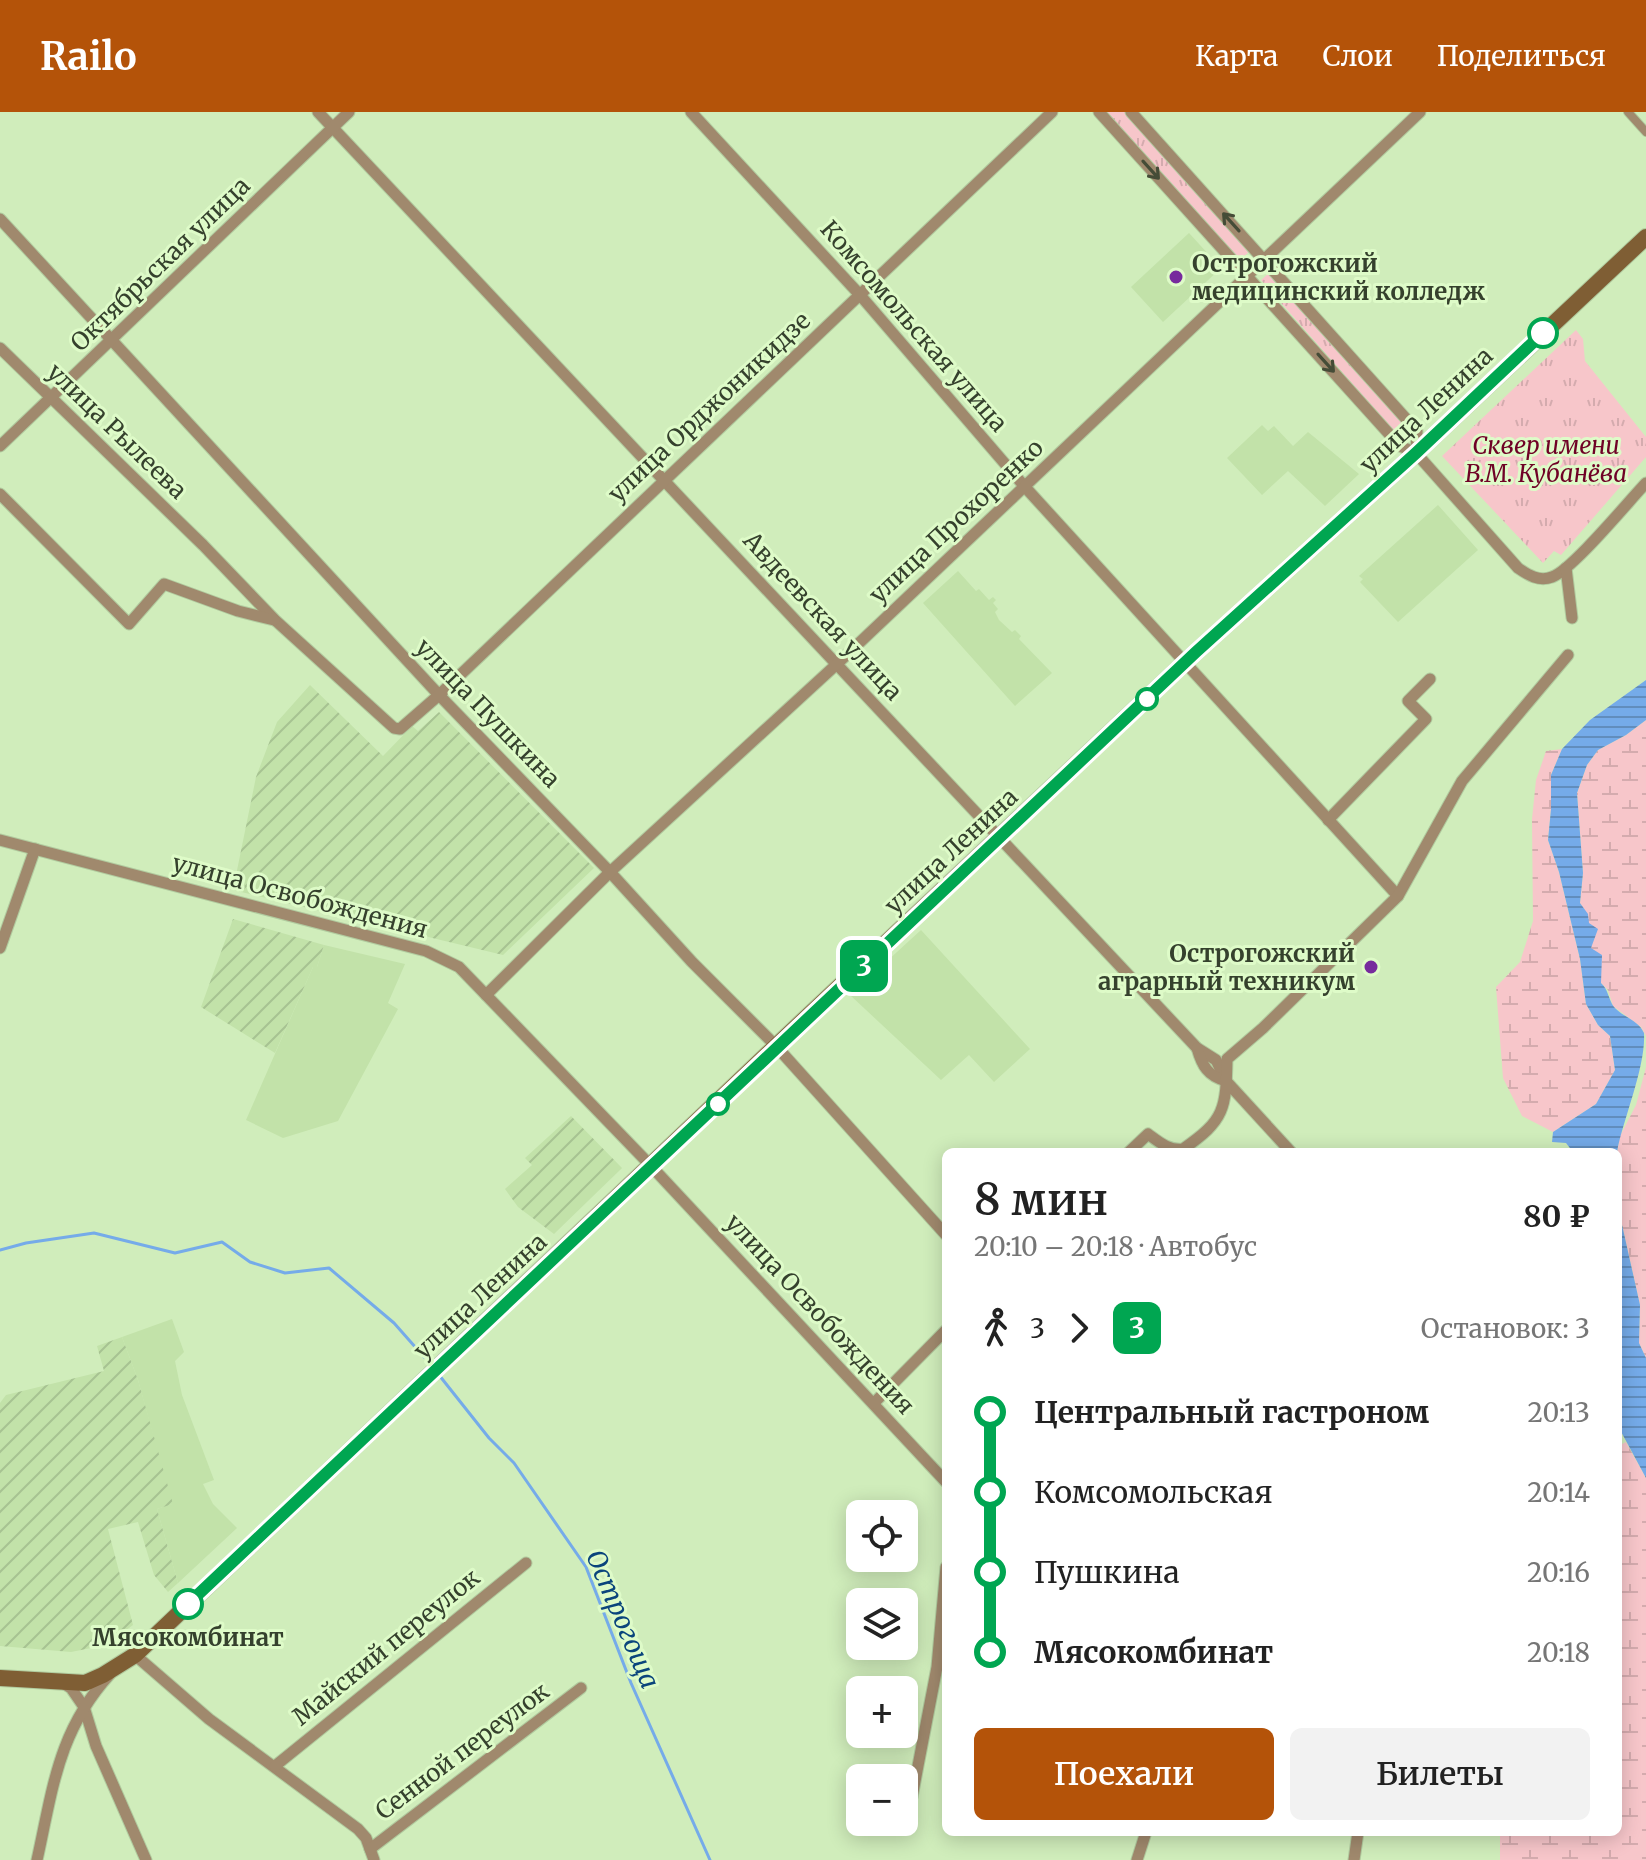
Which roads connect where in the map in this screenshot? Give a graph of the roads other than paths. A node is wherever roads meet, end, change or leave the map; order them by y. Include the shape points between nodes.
1 (318, 112) edge
2 (349, 112) edge
3 (691, 112) edge
4 (1052, 112) edge
5 (1099, 112) edge
6 (1131, 112) edge
7 (1420, 112) edge
8 (1628, 112) edge
9 (333, 128) junction
10 (1646, 132) edge
11 (0, 219) edge
12 (1646, 237) edge
13 (1265, 260) junction
14 (1248, 276) junction
15 (860, 295) junction
16 (113, 340) junction
17 (0, 348) edge
18 (52, 399) junction
19 (0, 446) edge
20 (1416, 453) junction
21 (665, 479) junction
22 (1646, 483) edge
23 (1025, 487) junction
24 (0, 494) edge
25 (1566, 568) junction
26 (1572, 618) dead end
27 (275, 620) junction
28 (1568, 655) dead end
29 (1185, 662) junction
30 (838, 663) junction
31 (1430, 679) dead end
32 (439, 695) junction
33 (394, 728) joint
34 (1328, 820) junction
35 (999, 839) junction
36 (0, 840) edge
37 (35, 849) junction
38 (610, 872) junction
39 (1398, 896) junction
40 (0, 948) edge
41 (486, 995) junction
42 (776, 1046) junction
43 (1226, 1081) junction
44 (1133, 1148) edge
45 (1172, 1148) edge
46 (1184, 1148) edge
47 (1287, 1148) edge
48 (652, 1167) junction
49 (942, 1231) edge
50 (942, 1334) edge
51 (874, 1403) junction
52 (942, 1478) edge
53 (526, 1563) dead end
54 (942, 1611) edge
55 (135, 1655) junction
56 (117, 1667) junction
57 (0, 1678) edge
58 (63, 1683) junction
59 (85, 1683) junction
60 (581, 1688) dead end
61 (84, 1707) junction
62 (275, 1766) junction
63 (918, 1766) edge
64 (1145, 1836) edge
65 (1357, 1836) edge
66 (372, 1854) edge
67 (37, 1860) edge
68 (146, 1860) edge
69 (1137, 1860) edge
70 (1354, 1860) edge

1 - 9 street, Авдеевская улица
2 - 9 street, Октябрьская улица
3 - 15 street, Комсомольская улица
4 - 15 street, улица Орджоникидзе
5 -> 14 street
13 -> 6 street
7 - 13 street, улица Прохоренко
8 - 10 street
9 - 16 street, Октябрьская улица
9 - 21 street, Авдеевская улица
11 - 16 street, улица Пушкина
12 - 20 main road, улица Ленина
13 - 14 street, улица Прохоренко
13 - 20 street via 1417,431
14 -> 20 street via 1400,446
14 - 23 street, улица Прохоренко
15 - 21 street, улица Орджоникидзе
15 - 23 street, Комсомольская улица
16 - 18 street, Октябрьская улица
16 - 32 street, улица Пушкина
17 - 18 street, улица Рылеева
18 - 19 street, Октябрьская улица
18 - 27 street, улица Рылеева
20 - 25 street via 1518,568 1540,579 1555,577
20 - 29 main road, улица Ленина
21 - 30 street, Авдеевская улица
21 - 32 street, улица Орджоникидзе
22 - 25 street
23 - 29 street, Комсомольская улица
23 - 30 street, улица Прохоренко
24 - 27 street via 129,624 164,584
25 - 26 street
27 - 33 street, улица Рылеева
28 - 39 street via 1462,781
29 - 34 street, Комсомольская улица
29 - 35 main road, улица Ленина
30 - 35 street, Авдеевская улица
30 - 38 street, улица Прохоренко
31 - 34 street via 1408,701 1426,719
32 - 33 street, улица Орджоникидзе via 405,727
32 - 38 street, улица Пушкина
34 - 39 street, Комсомольская улица
35 - 42 main road, улица Ленина
35 - 43 street, Авдеевская улица via 1197,1048 1216,1060
36 - 37 street, улица Освобождения
37 - 40 street
37 - 41 street, улица Освобождения via 426,951 459,967
38 - 41 street, улица Прохоренко
38 - 42 street, улица Пушкина
39 - 43 street via 1227,1059
41 - 48 street, улица Освобождения
42 - 48 main road, улица Ленина
42 - 49 street, улица Пушкина
43 - 46 street via 1224,1109 1217,1121
43 - 47 street, Авдеевская улица
44 - 45 street via 1148,1134
48 - 51 street, улица Освобождения
48 - 55 main road, улица Ленина
50 - 51 street
51 - 52 street, улица Освобождения
53 - 62 street, Майский переулок
54 - 63 street
55 - 56 main road, улица Ленина
55 - 62 street via 209,1719
56 - 59 main road, улица Ленина
56 - 61 street
57 - 58 main road
58 - 59 main road
58 - 61 street
59 - 61 street
60 - 66 street, Сенной переулок
61 - 67 street via 62,1750
61 - 68 street
62 - 66 street via 358,1829
64 - 69 street
65 - 70 street

